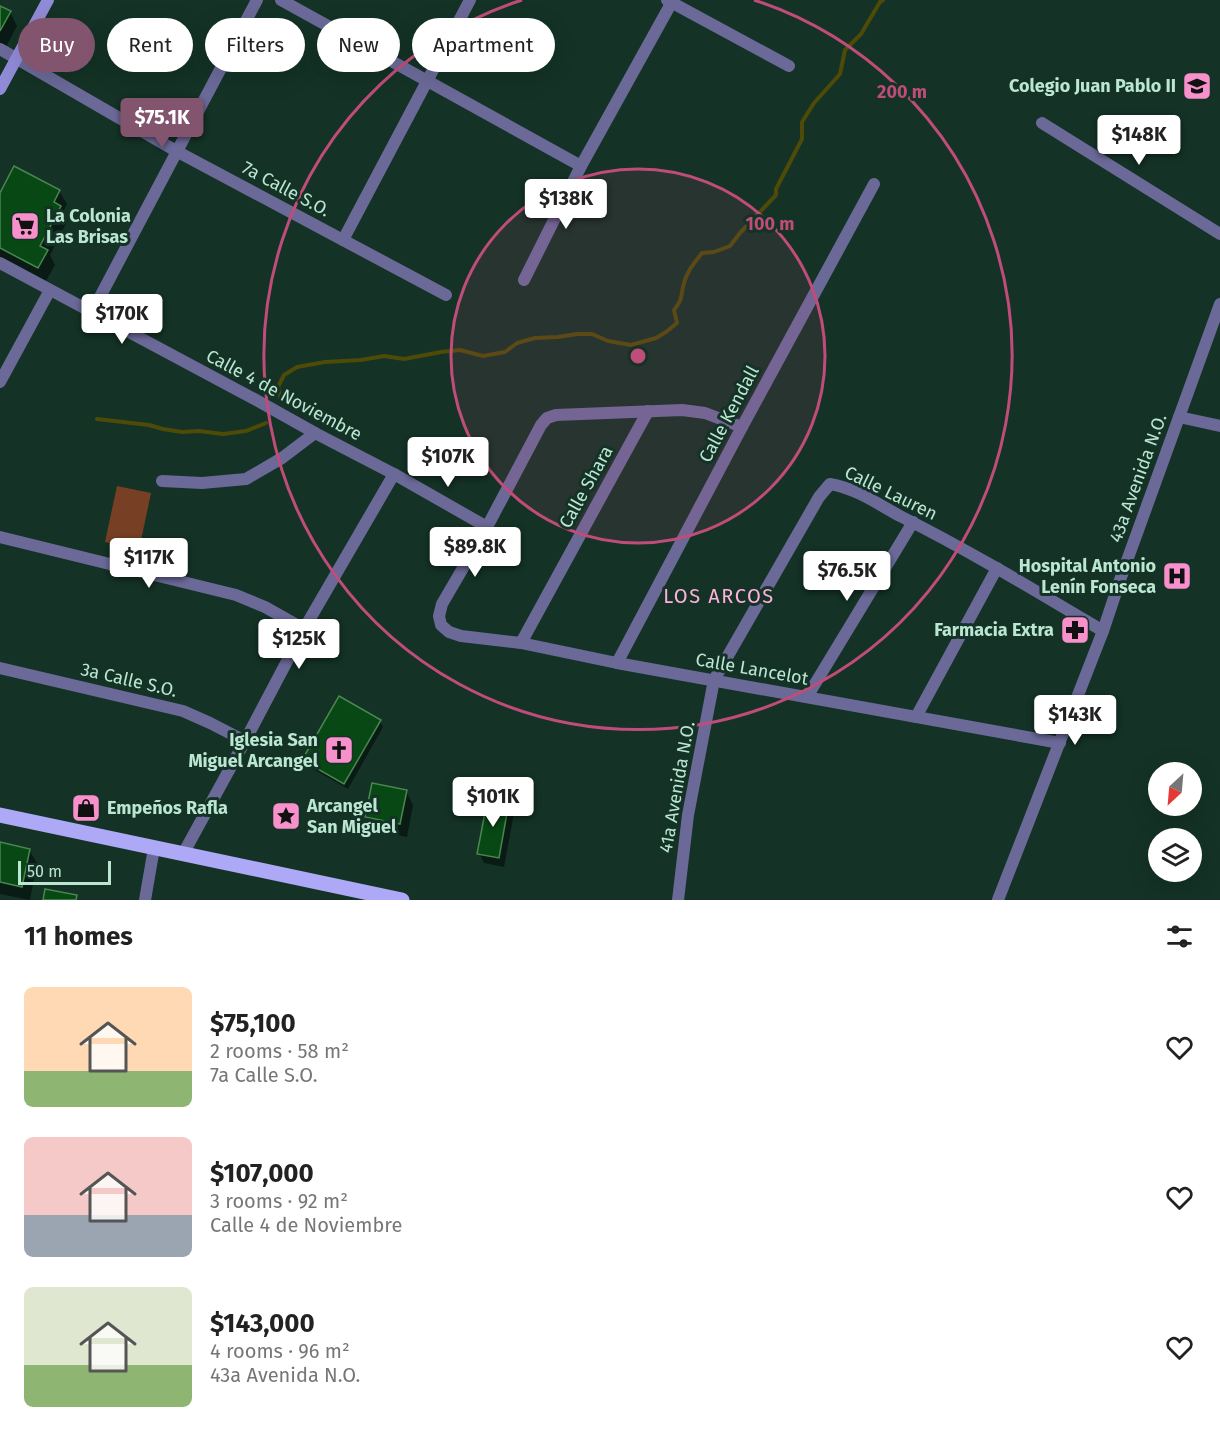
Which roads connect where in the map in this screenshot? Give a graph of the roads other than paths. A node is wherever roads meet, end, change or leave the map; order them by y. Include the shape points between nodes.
1 (48, 0) edge
2 (257, 0) edge
3 (281, 0) edge
4 (470, 0) edge
5 (671, 1) edge
6 (0, 49) edge
7 (16, 59) junction
8 (789, 66) dead end
9 (427, 81) junction
10 (0, 89) edge
11 (1042, 123) dead end
12 (178, 152) junction
13 (581, 166) junction
14 (874, 184) dead end
15 (1220, 234) edge
16 (343, 240) junction
17 (0, 263) edge
18 (524, 280) dead end
19 (50, 290) junction
20 (446, 295) dead end
21 (1220, 304) edge
22 (92, 312) junction
23 (0, 382) edge
24 (648, 411) junction
25 (1179, 417) junction
26 (1220, 426) edge
27 (742, 427) junction
28 (315, 434) junction
29 (394, 474) junction
30 (162, 481) dead end
31 (913, 522) junction
32 (487, 527) junction
33 (0, 537) edge
34 (997, 568) junction
35 (304, 629) junction
36 (1103, 631) junction
37 (521, 643) junction
38 (617, 663) junction
39 (0, 668) edge
40 (714, 680) junction
41 (807, 697) junction
42 (916, 717) junction
43 (244, 741) junction
44 (1060, 743) junction
45 (0, 815) edge
46 (154, 848) junction
47 (183, 854) junction
48 (145, 900) edge
49 (402, 900) edge
50 (678, 900) edge
51 (998, 900) edge

1 - 7 main road
2 - 12 street
3 - 9 street
4 - 9 street
5 - 8 street
5 - 13 street
6 - 7 street, 7a Calle S.O.
7 - 10 main road
7 - 12 street, 7a Calle S.O.
9 - 13 street
9 - 16 street
11 - 15 street
12 - 16 street, 7a Calle S.O.
12 - 22 street
13 - 18 street
14 - 27 street, Calle Kendall
16 - 20 street, 7a Calle S.O.
17 - 19 street, Calle 4 de Noviembre
19 - 22 street, Calle 4 de Noviembre
19 - 23 street
21 - 25 street, 43a Avenida N.O.
22 - 28 street, Calle 4 de Noviembre
24 - 27 street via 705,413
24 - 32 street via 548,418
24 - 37 street, Calle Shara
25 - 26 street
25 - 36 street, 43a Avenida N.O.
27 - 38 street, Calle Kendall
28 - 29 street, Calle 4 de Noviembre
28 - 30 street via 246,478 202,483
29 - 32 street, Calle 4 de Noviembre
29 - 35 street
31 - 34 street, Calle Lauren
31 - 40 street, Calle Lauren via 843,486 830,484
31 - 41 street
32 - 37 street, Calle Lancelot via 442,604 441,625 461,636
33 - 35 street via 236,595
34 - 36 street, Calle Lauren
34 - 42 street
35 - 43 street
36 - 44 street, 43a Avenida N.O.
37 - 38 street, Calle Lancelot
38 - 40 street, Calle Lancelot
39 - 43 street, 3a Calle S.O. via 183,711
40 - 41 street, Calle Lancelot
40 - 50 street, 41a Avenida N.O. via 688,815
41 - 42 street, Calle Lancelot
42 - 44 street, Calle Lancelot
43 - 47 street
44 - 51 street, 43a Avenida N.O.
45 - 46 main road
46 - 47 main road
46 - 48 street
47 - 49 main road

